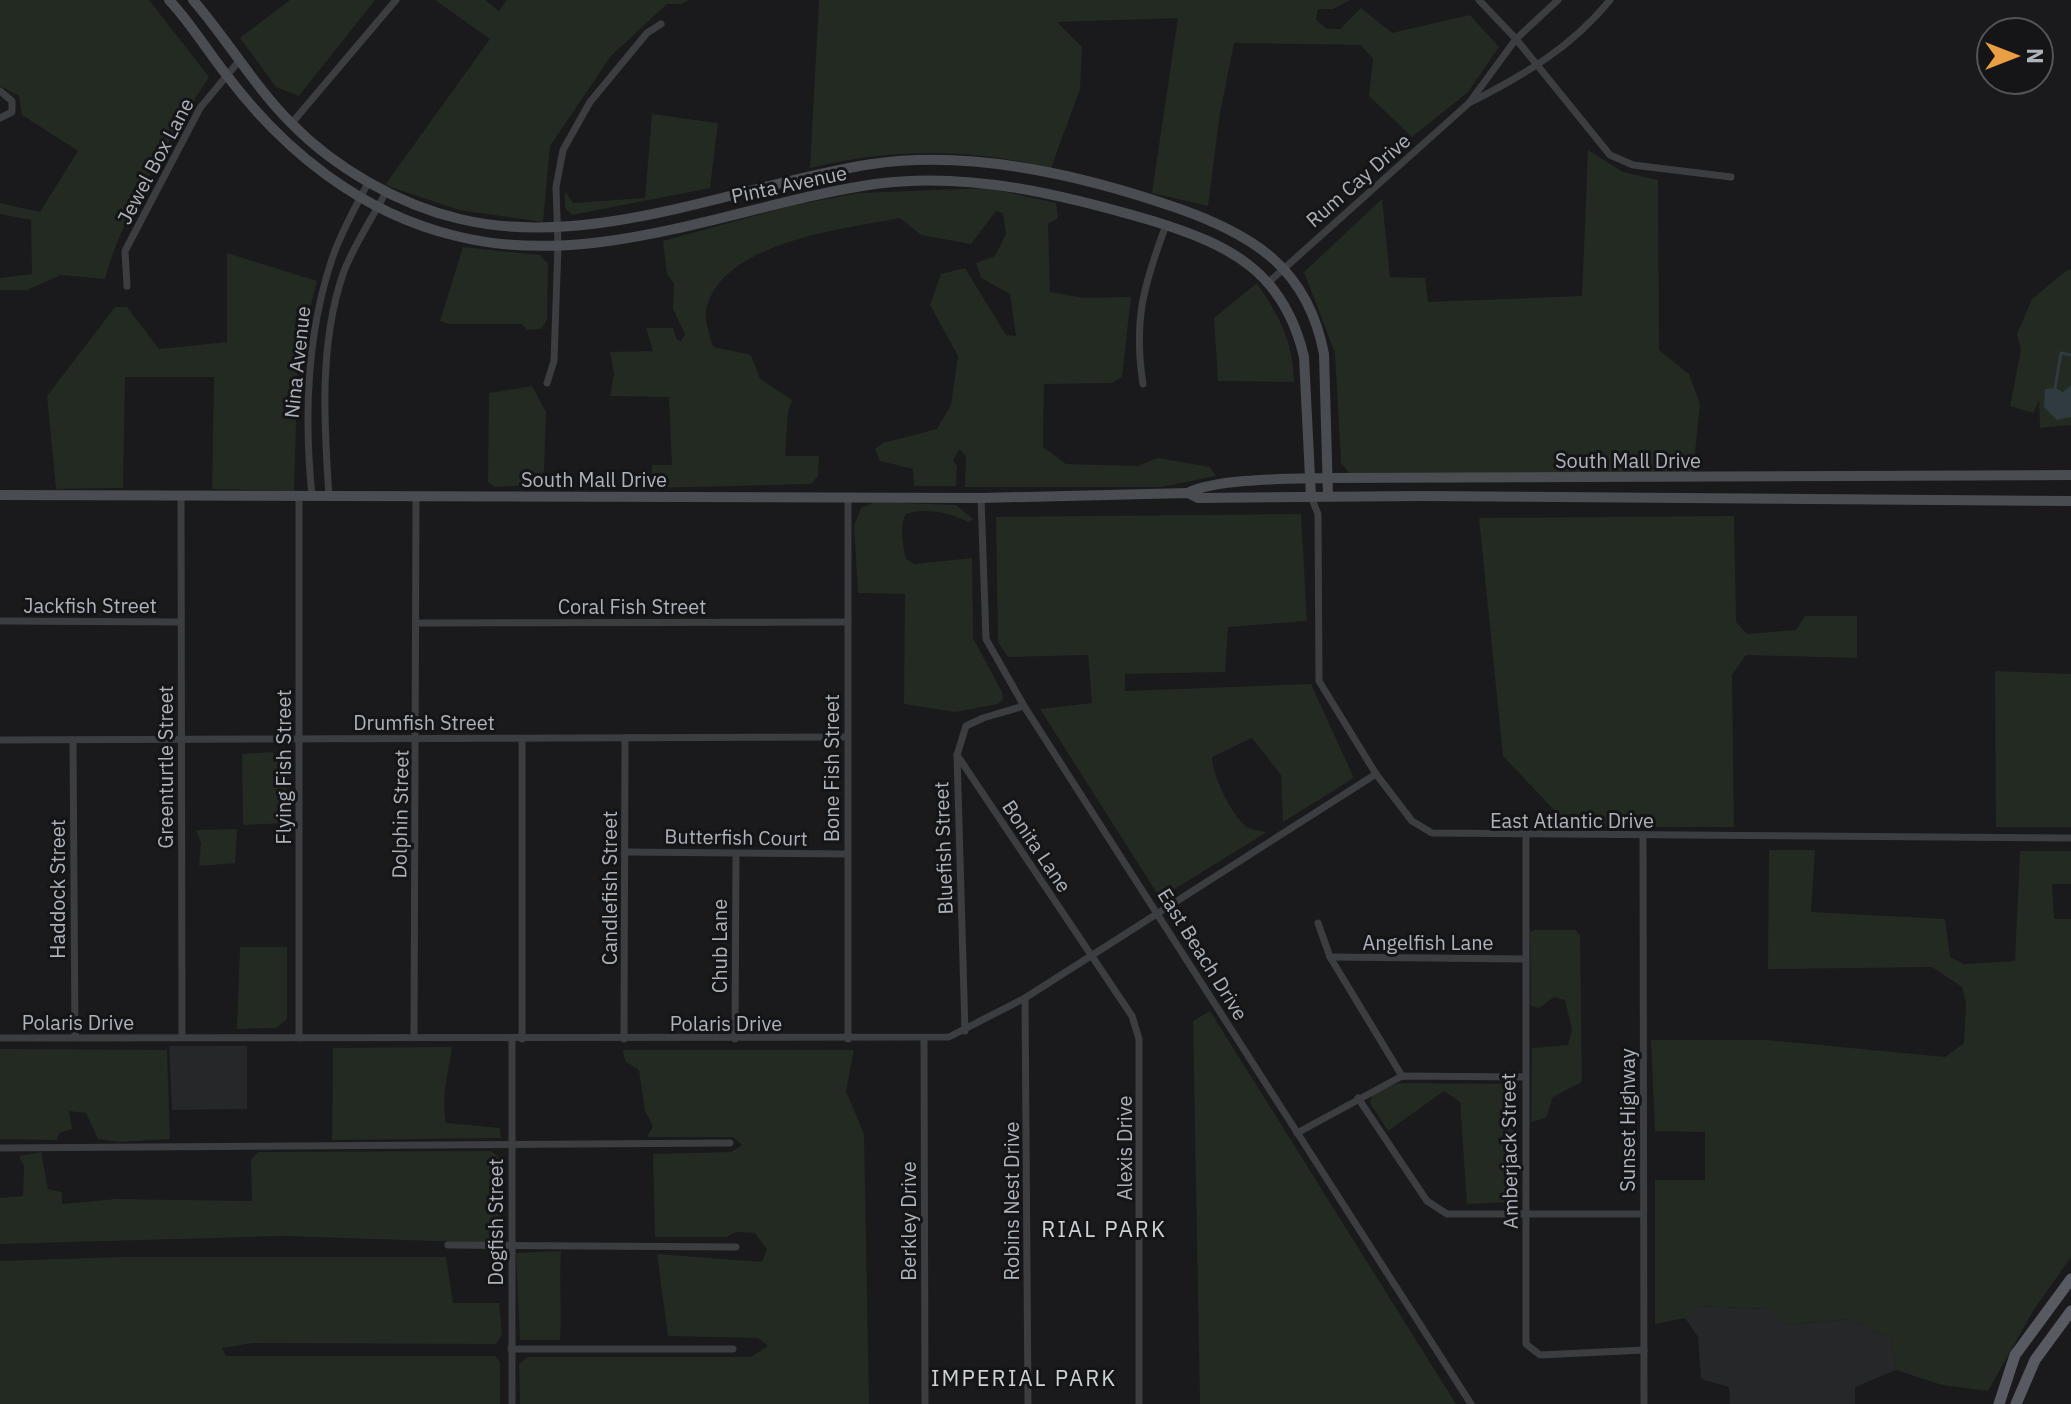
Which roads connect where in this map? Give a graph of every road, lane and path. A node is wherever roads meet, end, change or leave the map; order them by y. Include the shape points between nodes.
1 (169, 0) edge
2 (193, 0) edge
3 (396, 0) edge
4 (1479, 0) edge
5 (1558, 0) edge
6 (1610, 0) edge
7 (661, 24) dead end
8 (1516, 39) junction
9 (239, 61) junction
10 (1536, 67) junction
11 (226, 74) junction
12 (0, 91) edge
13 (1469, 103) junction
14 (0, 118) edge
15 (291, 124) junction
16 (876, 164) junction
17 (1731, 177) dead end
18 (369, 181) junction
19 (879, 183) junction
20 (386, 192) junction
21 (361, 198) junction
22 (378, 209) junction
23 (1166, 225) junction
24 (558, 228) junction
25 (558, 246) junction
26 (336, 250) junction
27 (351, 256) junction
28 (1283, 269) junction
29 (1269, 282) junction
30 (127, 286) dead end
31 (547, 383) dead end
32 (1143, 384) dead end
33 (305, 433) junction
34 (325, 433) junction
35 (2071, 475) edge
36 (1328, 478) junction
37 (1421, 478) junction
38 (1310, 479) junction
39 (1188, 493) junction
40 (0, 495) edge
41 (181, 496) junction
42 (299, 496) junction
43 (312, 496) junction
44 (329, 496) junction
45 (848, 496) junction
46 (1328, 496) junction
47 (1422, 496) junction
48 (416, 497) junction
49 (1311, 497) junction
50 (981, 498) junction
51 (2071, 501) edge
52 (1318, 514) junction
53 (0, 621) edge
54 (181, 622) junction
55 (848, 622) junction
56 (416, 623) junction
57 (1024, 706) junction
58 (417, 737) junction
59 (847, 737) junction
60 (299, 738) junction
61 (625, 738) junction
62 (522, 739) junction
63 (0, 740) edge
64 (73, 740) junction
65 (181, 741) junction
66 (957, 755) junction
67 (1376, 774) junction
68 (1526, 836) junction
69 (1643, 836) junction
70 (2071, 838) edge
71 (626, 852) junction
72 (736, 854) junction
73 (846, 854) junction
74 (1158, 913) junction
75 (1318, 923) dead end
76 (1090, 955) junction
77 (1330, 957) junction
78 (1525, 959) junction
79 (1025, 998) junction
80 (965, 1031) junction
81 (414, 1036) junction
82 (182, 1037) junction
83 (0, 1038) edge
84 (75, 1038) junction
85 (299, 1038) junction
86 (512, 1039) junction
87 (522, 1039) junction
88 (624, 1039) junction
89 (735, 1039) junction
90 (848, 1039) junction
91 (924, 1039) junction
92 (1402, 1076) junction
93 (1524, 1077) junction
94 (1358, 1098) junction
95 (1297, 1133) junction
96 (730, 1143) dead end
97 (511, 1146) junction
98 (0, 1148) edge
99 (1526, 1214) junction
100 (1643, 1214) junction
101 (448, 1245) dead end
102 (511, 1246) junction
103 (736, 1247) dead end
104 (2071, 1279) edge
105 (2071, 1311) edge
106 (511, 1349) junction
107 (733, 1349) dead end
108 (1644, 1350) junction
109 (512, 1404) edge
110 (925, 1404) edge
111 (1028, 1404) edge
112 (1139, 1404) edge
113 (1471, 1404) edge
114 (1644, 1404) edge
115 (1999, 1404) edge
116 (2016, 1404) edge

1 - 11 street, Pinta Avenue
2 - 9 street, Pinta Avenue
3 - 15 street
4 - 8 street
5 - 8 street, Rum Cay Drive
6 - 10 street, Rum Cay Drive via 1587,27
7 - 24 street via 599,89 563,150 556,187
8 - 10 street
8 - 13 street, Rum Cay Drive
9 - 11 street, Jewel Box Lane
9 - 15 street, Pinta Avenue
10 - 13 street, Rum Cay Drive
10 - 17 street via 1610,155 1633,165
11 - 21 street, Pinta Avenue via 277,135
11 - 30 street, Jewel Box Lane via 200,108 125,251
12 - 14 street via 12,101 12,112
13 - 28 street, Rum Cay Drive
15 - 18 street, Pinta Avenue
16 - 19 street
16 - 24 street, Pinta Avenue
16 - 28 street, Pinta Avenue via 944,160 1019,166 1111,188 1231,228
18 - 20 street, Pinta Avenue
18 - 21 street, Nina Avenue
19 - 23 street, Pinta Avenue via 1018,187
19 - 25 street, Pinta Avenue via 679,227
20 - 22 street, Nina Avenue
20 - 24 street, Pinta Avenue via 461,219
21 - 22 street, Pinta Avenue
21 - 26 street, Nina Avenue
22 - 25 street, Pinta Avenue via 458,237
22 - 27 street, Nina Avenue
23 - 29 street, Pinta Avenue via 1236,254
23 - 32 street via 1143,289 1138,355
24 - 25 street
25 - 31 street via 554,361
26 - 27 street
26 - 33 street, Nina Avenue via 316,315
27 - 34 street, Nina Avenue via 333,313
28 - 29 street, Rum Cay Drive
28 - 36 street, Pinta Avenue via 1320,335
29 - 38 street, Pinta Avenue via 1293,323 1304,357
33 - 34 street, Nina Avenue
33 - 43 street, Nina Avenue
34 - 44 street, Nina Avenue
35 - 37 street, South Mall Drive
36 - 37 street, South Mall Drive
36 - 38 street, South Mall Drive
36 - 46 street, Pinta Avenue
37 - 47 street
38 - 39 street, South Mall Drive
38 - 49 street, Pinta Avenue
39 - 49 street, South Mall Drive via 1198,498
39 - 50 street, South Mall Drive
40 - 41 street, South Mall Drive
41 - 42 street, South Mall Drive
41 - 54 street, Greenturtle Street
42 - 43 street, South Mall Drive
42 - 60 street, Flying Fish Street
43 - 44 street, South Mall Drive
44 - 48 street, South Mall Drive
45 - 48 street, South Mall Drive
45 - 50 street, South Mall Drive
45 - 55 street, Bone Fish Street
46 - 47 street, South Mall Drive
46 - 49 street, South Mall Drive
46 - 52 street, East Atlantic Drive
47 - 51 street, South Mall Drive
48 - 56 street, Dolphin Street
49 - 52 street, East Atlantic Drive
50 - 57 street, East Beach Drive via 986,639
52 - 67 street, East Atlantic Drive via 1318,677
53 - 54 street, Jackfish Street
54 - 65 street, Greenturtle Street
55 - 56 street, Coral Fish Street
55 - 59 street, Bone Fish Street
56 - 58 street, Dolphin Street
57 - 66 street, Bluefish Street via 966,726
57 - 74 street, East Beach Drive
58 - 60 street, Drumfish Street
58 - 62 street, Drumfish Street
58 - 81 street, Dolphin Street
59 - 61 street, Drumfish Street
59 - 73 street, Bone Fish Street
60 - 65 street, Drumfish Street
60 - 85 street, Flying Fish Street
61 - 62 street, Drumfish Street
61 - 71 street, Candlefish Street
62 - 87 street
63 - 64 street, Drumfish Street
64 - 65 street, Drumfish Street
64 - 84 street, Haddock Street
65 - 82 street, Greenturtle Street
66 - 76 street, Bonita Lane
66 - 80 street, Bluefish Street
67 - 68 street, East Atlantic Drive via 1412,821 1432,833
67 - 74 street, Polaris Drive
68 - 69 street, East Atlantic Drive
68 - 78 street, Amberjack Street
69 - 70 street, East Atlantic Drive
69 - 100 street, Sunset Highway
71 - 72 street, Butterfish Court
71 - 88 street, Candlefish Street
72 - 73 street, Butterfish Court
72 - 89 street, Chub Lane
73 - 90 street, Bone Fish Street
74 - 76 street, Polaris Drive
74 - 95 street, East Beach Drive
75 - 77 street, Angelfish Lane
76 - 79 street, Polaris Drive
76 - 112 street, Alexis Drive via 1132,1016 1139,1039
77 - 78 street, Angelfish Lane
77 - 92 street, Angelfish Lane
78 - 93 street, Amberjack Street
79 - 80 street, Polaris Drive
79 - 111 street, Robins Nest Drive
80 - 91 street, Polaris Drive
81 - 85 street, Polaris Drive
81 - 86 street, Polaris Drive
82 - 84 street, Polaris Drive
82 - 85 street, Polaris Drive
83 - 84 street, Polaris Drive
86 - 87 street, Polaris Drive
86 - 97 street, Dogfish Street
87 - 88 street, Polaris Drive
88 - 89 street, Polaris Drive
89 - 90 street, Polaris Drive
90 - 91 street, Polaris Drive
91 - 110 street, Berkley Drive
92 - 93 street
92 - 94 street
93 - 99 street, Amberjack Street
94 - 95 street
94 - 99 street via 1427,1201 1447,1214
95 - 113 street, East Beach Drive
96 - 97 street
97 - 98 street
97 - 102 street, Dogfish Street
99 - 100 street
99 - 108 street, Amberjack Street via 1526,1344 1540,1355
100 - 108 street, Sunset Highway
101 - 102 street
102 - 103 street
102 - 106 street, Dogfish Street
104 - 115 main road via 2015,1355
105 - 116 main road via 2035,1360
106 - 107 street
106 - 109 street, Dogfish Street
108 - 114 street, Sunset Highway

